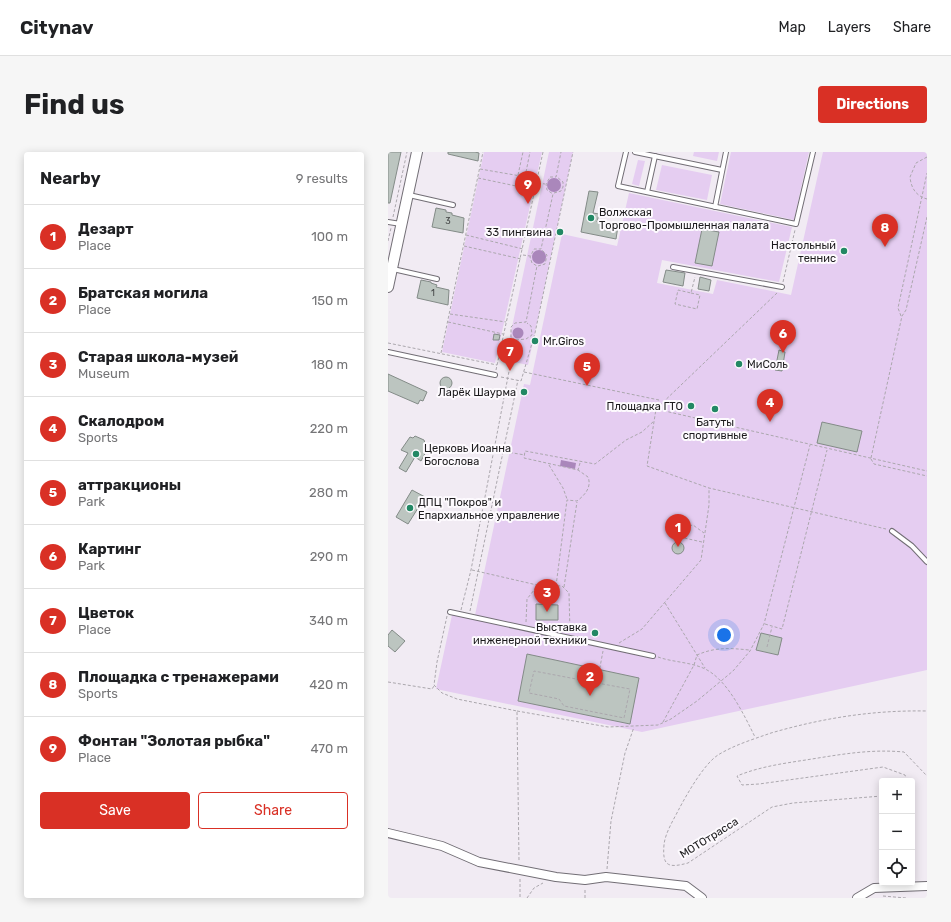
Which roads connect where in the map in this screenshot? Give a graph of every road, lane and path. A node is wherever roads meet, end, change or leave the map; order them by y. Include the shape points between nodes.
1 (407, 152) edge
2 (417, 152) edge
3 (483, 152) edge
4 (523, 152) edge
5 (530, 152) edge
6 (543, 152) edge
7 (561, 152) edge
8 (573, 152) edge
9 (626, 152) edge
10 (635, 152) edge
11 (726, 152) edge
12 (813, 152) edge
13 (645, 153) edge
14 (655, 156) junction
15 (927, 157) edge
16 (479, 169) junction
17 (722, 170) junction
18 (927, 173) edge
19 (518, 176) junction
20 (524, 177) junction
21 (556, 177) junction
22 (477, 178) junction
23 (538, 180) junction
24 (537, 183) junction
25 (546, 184) junction
26 (564, 188) junction
27 (535, 190) junction
28 (647, 192) junction
29 (408, 194) junction
30 (553, 194) junction
31 (922, 198) junction
32 (927, 199) edge
33 (454, 205) dead end
34 (715, 207) junction
35 (927, 217) edge
36 (394, 223) edge
37 (796, 224) junction
38 (465, 235) junction
39 (388, 241) edge
40 (463, 245) junction
41 (523, 249) junction
42 (541, 249) junction
43 (522, 255) junction
44 (530, 256) junction
45 (521, 259) junction
46 (547, 260) junction
47 (550, 260) junction
48 (537, 266) junction
49 (673, 267) dead end
50 (392, 268) junction
51 (697, 271) junction
52 (437, 279) dead end
53 (388, 287) edge
54 (782, 288) junction
55 (691, 293) junction
56 (449, 313) junction
57 (902, 316) junction
58 (447, 322) junction
59 (507, 322) junction
60 (526, 322) junction
61 (505, 329) junction
62 (511, 331) junction
63 (534, 333) junction
64 (504, 334) junction
65 (515, 340) junction
66 (388, 343) edge
67 (388, 352) edge
68 (441, 353) junction
69 (498, 365) junction
70 (524, 372) junction
71 (495, 376) junction
72 (508, 378) junction
73 (518, 380) junction
74 (656, 409) junction
75 (654, 420) junction
76 (810, 445) junction
77 (827, 449) junction
78 (494, 450) junction
79 (504, 451) junction
80 (525, 455) junction
81 (870, 459) junction
82 (580, 463) junction
83 (548, 464) junction
84 (578, 470) junction
85 (927, 471) edge
86 (927, 476) edge
87 (710, 488) junction
88 (567, 500) junction
89 (577, 501) junction
90 (794, 508) junction
91 (812, 512) junction
92 (892, 531) joint
93 (704, 533) junction
94 (703, 542) junction
95 (927, 562) edge
96 (471, 570) junction
97 (480, 571) junction
98 (538, 585) junction
99 (556, 586) junction
100 (564, 588) junction
101 (664, 602) junction
102 (450, 612) joint
103 (460, 614) junction
104 (469, 616) junction
105 (764, 624) junction
106 (772, 626) junction
107 (526, 627) junction
108 (569, 638) junction
109 (605, 645) junction
110 (613, 646) junction
111 (767, 647) dead end
112 (750, 651) junction
113 (697, 655) junction
114 (653, 656) joint
115 (694, 665) junction
116 (705, 669) junction
117 (388, 682) edge
118 (721, 682) junction
119 (597, 683) junction
120 (434, 685) junction
121 (517, 711) junction
122 (927, 711) edge
123 (663, 723) junction
124 (634, 726) junction
125 (756, 738) junction
126 (927, 776) edge
127 (906, 778) edge
128 (879, 796) edge
129 (388, 833) edge
130 (520, 869) junction
131 (606, 870) dead end
132 (556, 877) junction
133 (585, 880) junction
134 (927, 886) edge
135 (882, 896) dead end
136 (520, 898) edge
137 (526, 898) edge
138 (585, 898) edge
139 (702, 898) edge
140 (857, 898) edge
141 (906, 898) edge

1 - 36 path
2 - 29 street
3 - 16 path
4 - 19 path
5 - 20 path
6 - 23 path
7 - 21 path
8 - 26 path
9 - 28 lane via 618,186
10 - 13 lane
11 - 17 lane
12 - 37 lane
13 - 14 lane
14 - 17 lane
14 - 28 lane
15 - 31 path via 916,163 910,177 914,191
16 - 19 path
16 - 22 path
17 - 34 lane
18 - 31 path
19 - 20 path
20 - 23 path
21 - 25 path via 550,177
21 - 26 path via 563,182
22 - 27 path
22 - 38 path
23 - 24 path
24 - 25 path
24 - 27 path
25 - 30 path via 547,190
26 - 30 path
26 - 47 path
27 - 41 path
28 - 34 lane
29 - 33 lane
29 - 36 street
30 - 42 path
31 - 32 path
31 - 57 path via 898,308
34 - 37 lane
35 - 57 path via 906,310
36 - 39 path
36 - 50 street
37 - 54 path
38 - 40 path
38 - 41 path
40 - 45 path
40 - 56 path
41 - 43 path
42 - 44 path via 534,249
42 - 46 path via 547,255
43 - 44 path
43 - 45 path
44 - 48 path via 532,263
45 - 59 path
46 - 47 path
46 - 48 path via 541,266
47 - 63 path
48 - 60 path
49 - 51 lane
50 - 52 lane
50 - 53 street
51 - 54 lane
51 - 55 path
54 - 74 path
55 - 55 path via 678,290 675,304 697,309 700,295
56 - 58 path
56 - 59 path
57 - 81 path
58 - 64 path
58 - 68 path
59 - 61 path
60 - 62 path via 515,322
60 - 63 path
61 - 62 path
61 - 64 path
62 - 65 path via 511,337
63 - 65 path via 526,339
63 - 70 path
64 - 69 path
65 - 72 path
66 - 68 path
67 - 71 lane
68 - 69 path
69 - 71 path
70 - 73 path via 521,381
70 - 74 path via 659,400
71 - 72 path
72 - 73 path
72 - 78 path
73 - 79 path
74 - 75 path
74 - 76 path
75 - 82 path via 642,432 626,440 595,464
75 - 87 path via 647,466
76 - 77 path
76 - 90 path
77 - 81 path
77 - 91 path
78 - 79 path
78 - 96 path
79 - 80 path
79 - 97 path
80 - 82 path via 526,451
80 - 83 path via 524,458
81 - 85 path
81 - 86 path via 874,464
82 - 84 path
83 - 84 path
83 - 88 path via 563,488
84 - 89 path via 586,474 590,481 587,491
87 - 90 path
87 - 93 path
88 - 89 path
88 - 99 path
89 - 100 path
90 - 91 path
90 - 105 path
91 - 92 path
91 - 106 path via 782,629
92 - 95 lane via 912,546
93 - 94 path
93 - 94 path via 693,525 678,528 676,533 680,537
94 - 101 path via 701,560
96 - 97 path
96 - 103 path
97 - 98 path
97 - 104 path
98 - 99 path
98 - 107 path via 527,599
99 - 100 path
100 - 108 path via 570,593 571,601
101 - 110 path via 642,629
101 - 113 path
102 - 103 lane
102 - 120 path via 447,615
103 - 104 lane
104 - 107 lane
105 - 106 path
105 - 112 path
106 - 111 path
107 - 108 lane
108 - 109 lane
109 - 110 lane
109 - 119 path
110 - 114 lane
112 - 113 path via 710,649
112 - 118 path
113 - 115 path
113 - 116 path
114 - 115 path
115 - 116 path
115 - 123 path
116 - 118 path
117 - 120 path via 432,689
118 - 123 path
118 - 125 path via 739,705
119 - 119 path via 534,671 529,693 559,699 564,706 624,718 630,689
120 - 121 path via 442,694
121 - 124 path via 608,728
121 - 130 path
122 - 125 path, МОТОтрасса via 891,710 812,721
123 - 124 path
124 - 131 path via 625,754 611,821
125 - 128 path, МОТОтрасса via 717,755 692,785 664,842 663,857 666,864 675,867 688,863 772,807
126 - 127 path via 904,752 887,750 786,763 751,770 737,776 742,785 759,784 883,767 905,775
129 - 130 street via 442,846 479,862
130 - 132 street
130 - 136 path
132 - 133 street
132 - 137 path via 534,888
133 - 138 path
133 - 139 street via 606,877 686,886
134 - 140 street via 874,888
135 - 141 path

